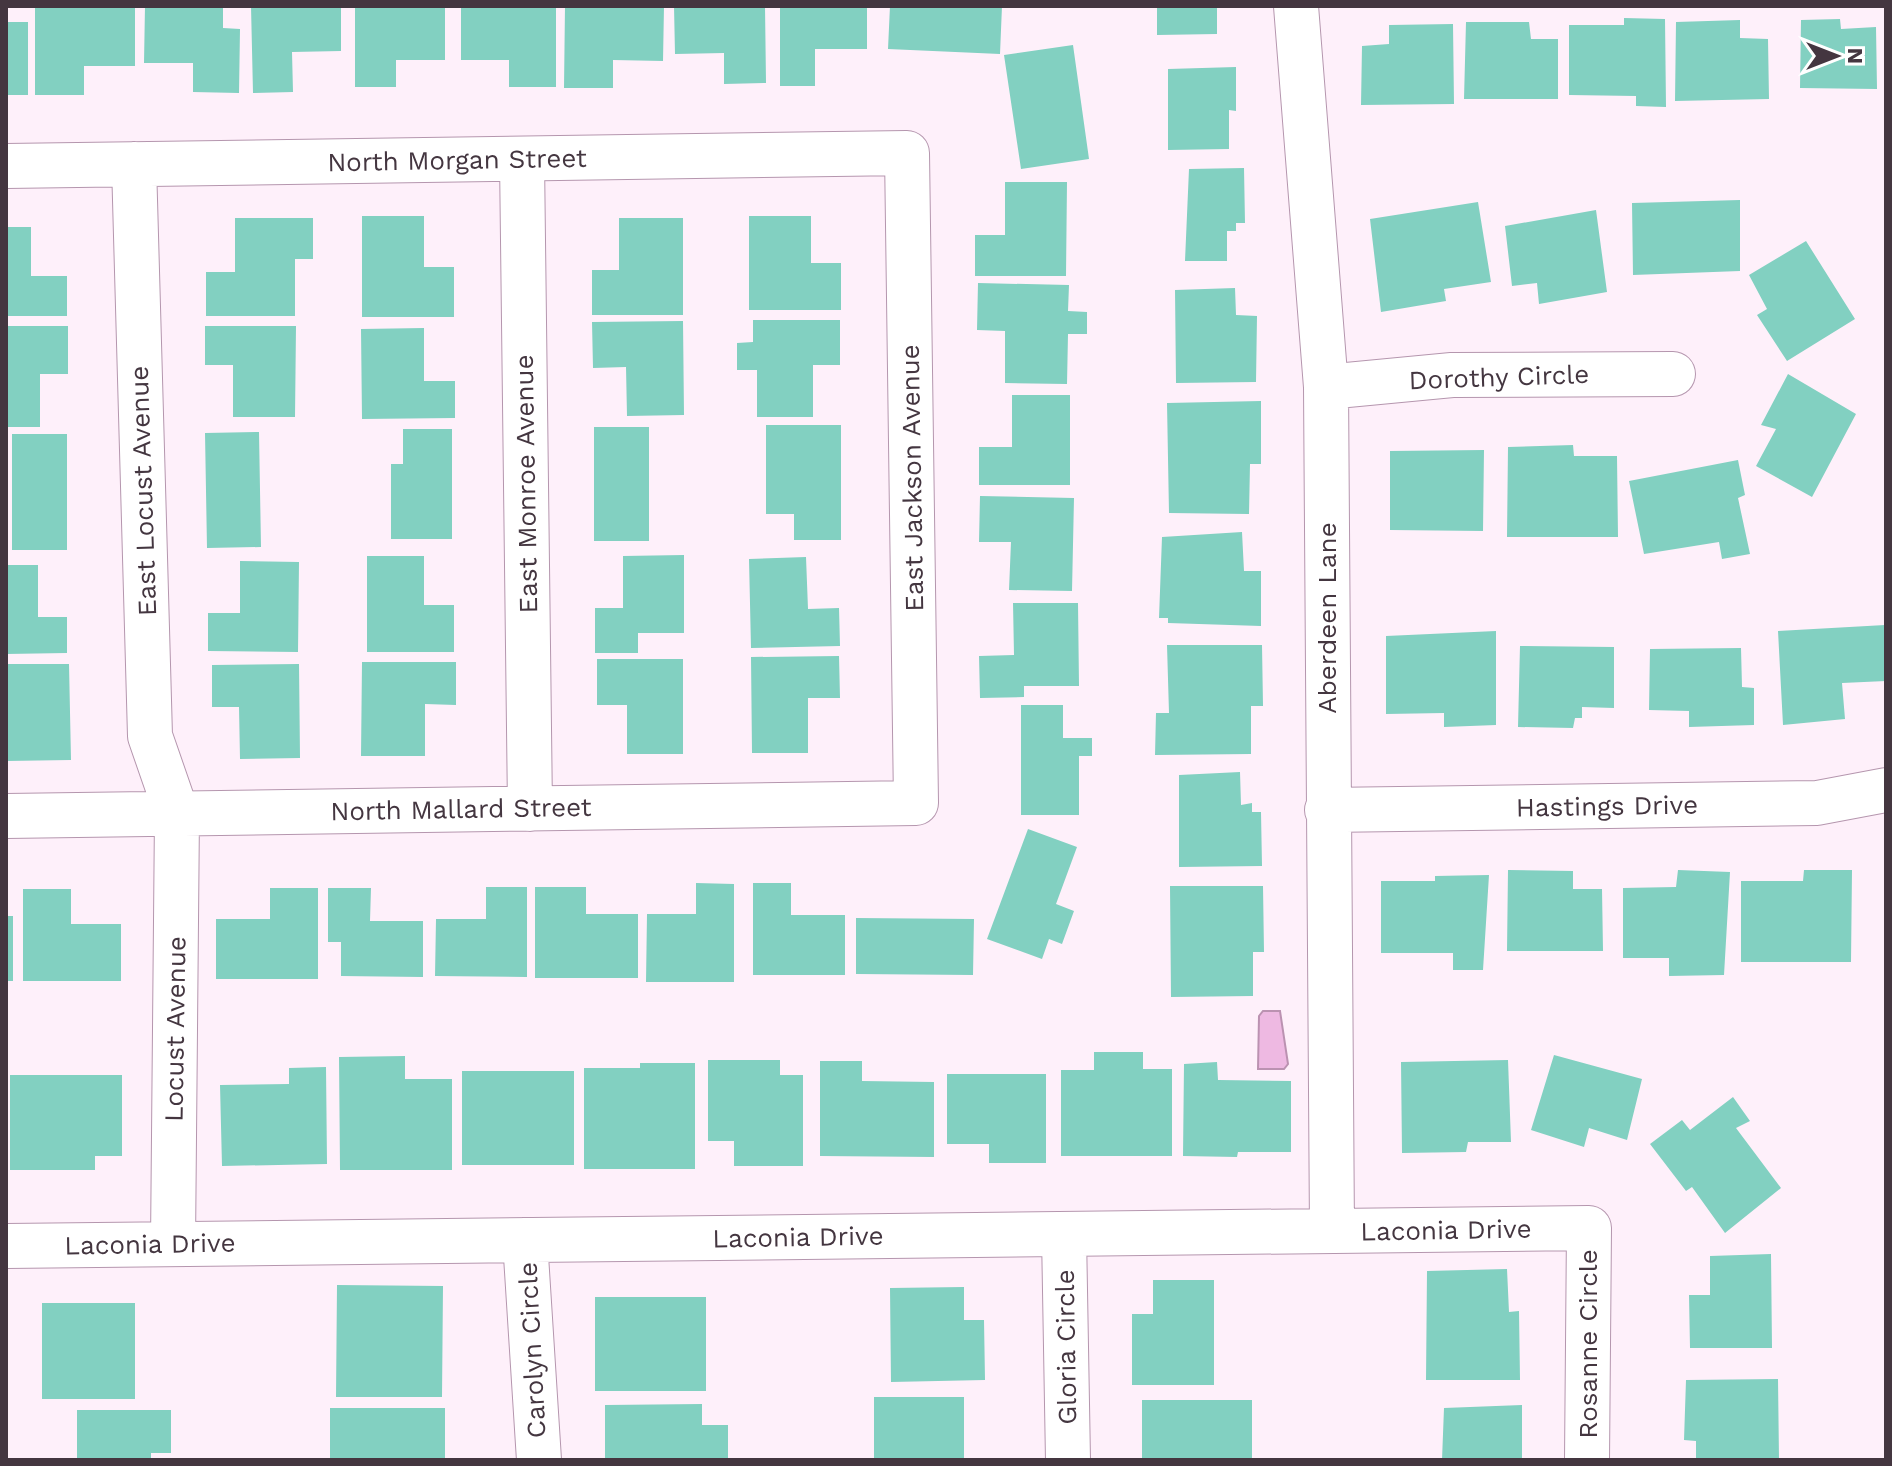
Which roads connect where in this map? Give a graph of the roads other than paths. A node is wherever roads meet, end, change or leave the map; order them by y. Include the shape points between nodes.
1 (1296, 6) edge
2 (907, 153) joint
3 (522, 159) junction
4 (134, 164) junction
5 (6, 166) edge
6 (1673, 374) dead end
7 (1326, 387) junction
8 (1886, 790) edge
9 (916, 803) joint
10 (530, 809) junction
11 (1327, 810) junction
12 (177, 814) junction
13 (6, 816) edge
14 (1589, 1228) joint
15 (1332, 1231) junction
16 (1064, 1234) junction
17 (525, 1240) junction
18 (173, 1244) junction
19 (6, 1246) edge
20 (539, 1460) edge
21 (1068, 1460) edge
22 (1587, 1460) edge

1 - 7 street, Aberdeen Lane
2 - 3 street, North Morgan Street
2 - 9 street, East Jackson Avenue
3 - 4 street, North Morgan Street
3 - 10 street, East Monroe Avenue
4 - 5 street, North Morgan Street
4 - 12 street, East Locust Avenue via 150,736
6 - 7 street, Dorothy Circle via 1452,375
7 - 11 street, Aberdeen Lane
8 - 11 street, Hastings Drive via 1817,803
9 - 10 street, North Mallard Street
10 - 12 street, North Mallard Street
11 - 15 street, Aberdeen Lane
12 - 13 street, North Mallard Street
12 - 18 street, Locust Avenue
14 - 15 street, Laconia Drive
14 - 22 street, Rosanne Circle
15 - 16 street, Laconia Drive
16 - 17 street, Laconia Drive
16 - 21 street, Gloria Circle
17 - 18 street, Laconia Drive
17 - 20 street, Carolyn Circle
18 - 19 street, Laconia Drive

